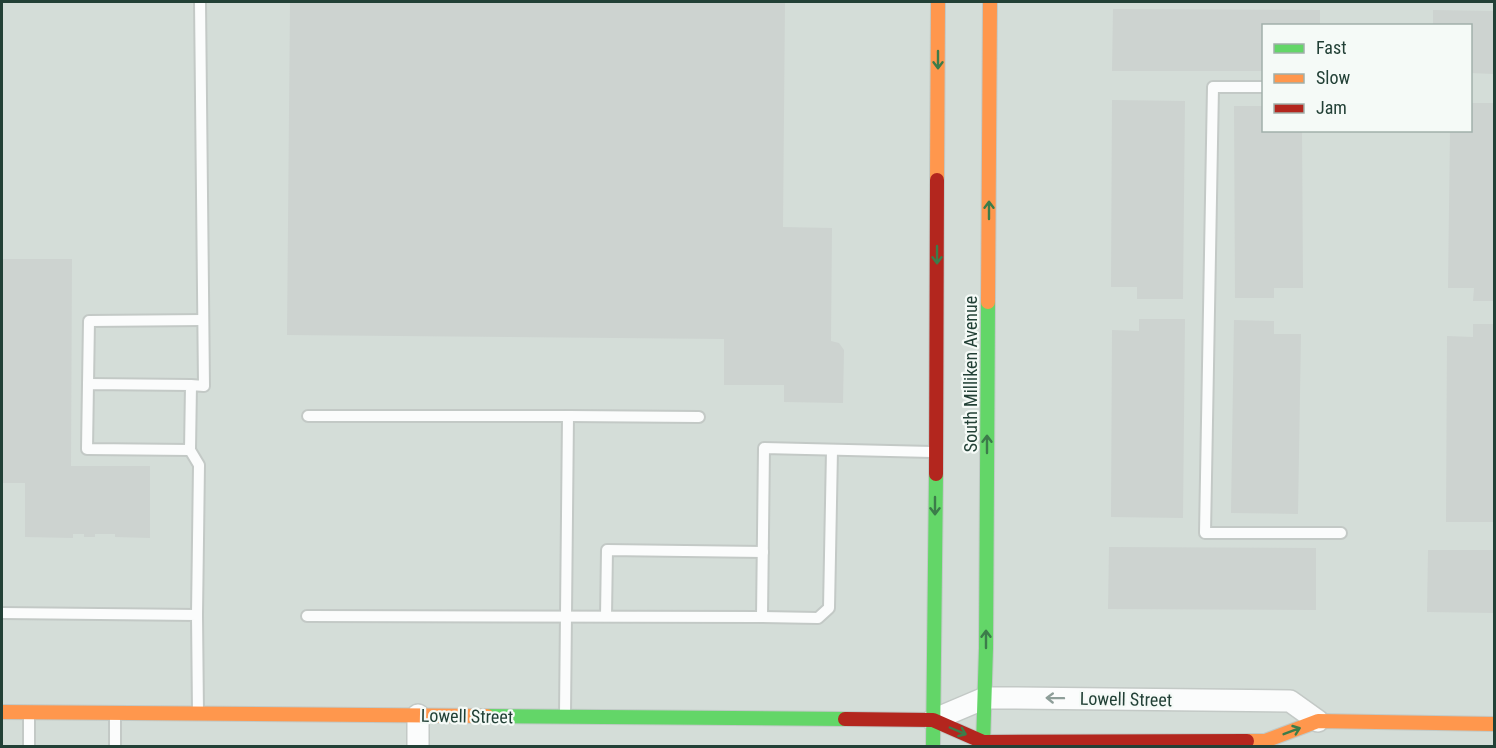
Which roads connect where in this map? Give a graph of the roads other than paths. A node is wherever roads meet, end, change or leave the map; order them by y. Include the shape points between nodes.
1 (200, 2) edge
2 (938, 2) edge
3 (990, 2) edge
4 (1262, 87) edge
5 (203, 320) junction
6 (88, 384) junction
7 (191, 385) junction
8 (308, 416) dead end
9 (568, 416) junction
10 (699, 417) dead end
11 (190, 450) junction
12 (832, 450) junction
13 (936, 452) junction
14 (1341, 533) dead end
15 (763, 552) junction
16 (2, 613) edge
17 (197, 615) junction
18 (307, 616) dead end
19 (566, 616) junction
20 (606, 616) junction
21 (762, 617) junction
22 (985, 698) junction
23 (2, 712) edge
24 (29, 712) junction
25 (115, 713) junction
26 (198, 713) junction
27 (418, 716) junction
28 (565, 717) junction
29 (933, 720) junction
30 (1318, 721) junction
31 (1494, 724) edge
32 (983, 744) edge
33 (29, 747) edge
34 (115, 747) edge
35 (418, 747) edge
36 (933, 747) edge

1 - 5 lane
2 -> 13 street, South Milliken Avenue
22 -> 3 street, South Milliken Avenue
4 - 14 lane via 1213,87 1205,533
5 - 6 lane via 89,321
5 - 7 lane via 204,386
6 - 7 lane
6 - 11 lane via 87,448
7 - 11 lane
8 - 9 lane
9 - 10 lane
9 - 19 lane
11 - 17 lane via 199,465
12 - 13 lane
12 - 15 lane via 764,448
12 - 21 lane via 828,608 818,618
13 -> 29 street, South Milliken Avenue
15 - 20 lane via 607,550
15 - 21 lane
16 - 17 lane
17 - 26 lane
18 - 19 lane
19 - 20 lane
19 - 28 lane
20 - 21 lane
22 - 29 street, Lowell Street
30 -> 22 street, Lowell Street via 1290,701
22 - 32 street, South Milliken Avenue
23 - 24 street, Lowell Street
24 - 25 street, Lowell Street
24 - 33 lane
25 - 26 street, Lowell Street
25 - 34 lane
26 - 27 street, Lowell Street
27 - 28 street, Lowell Street
27 - 35 street
28 - 29 street, Lowell Street
29 -> 32 street, Lowell Street
29 - 36 street, South Milliken Avenue
30 - 31 street, Lowell Street
32 -> 30 street, Lowell Street via 1265,741

